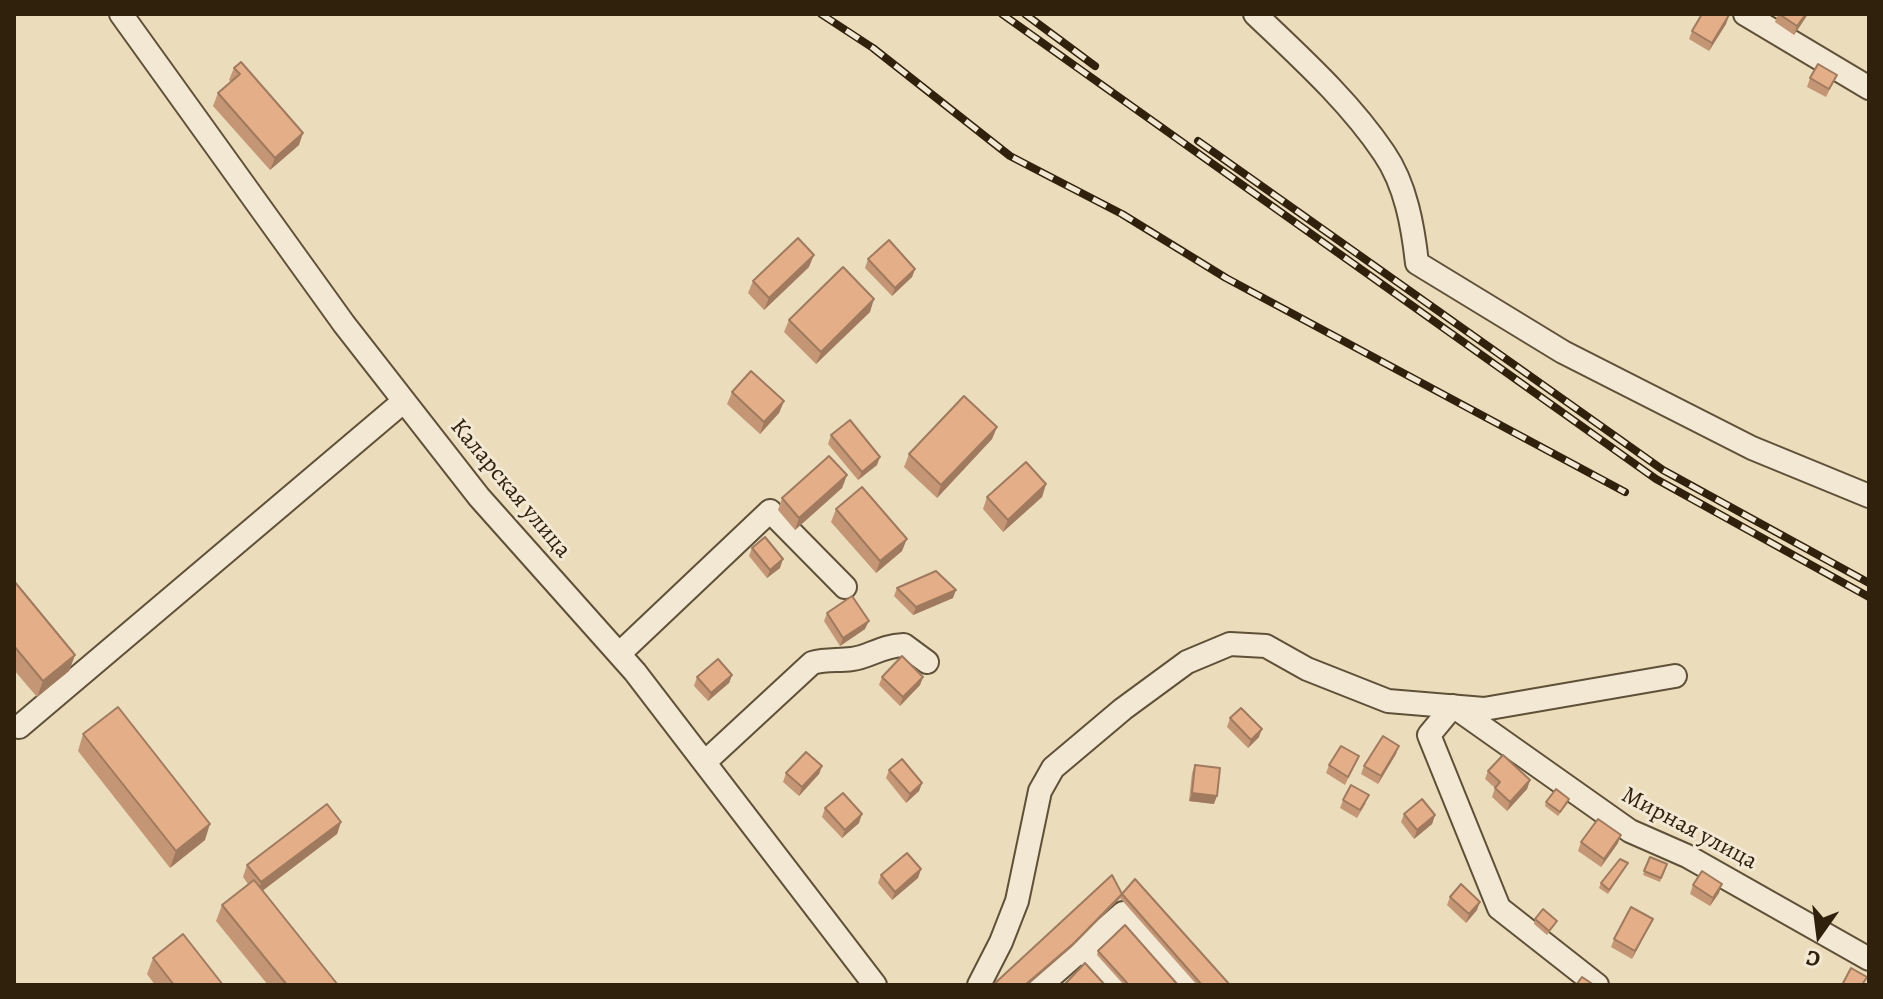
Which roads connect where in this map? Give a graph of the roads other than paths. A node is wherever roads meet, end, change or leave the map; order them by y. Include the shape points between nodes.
1 (121, 14) edge
2 (1255, 14) edge
3 (1745, 14) edge
4 (1869, 88) edge
5 (404, 401) junction
6 (1869, 496) edge
7 (845, 587) dead end
8 (619, 654) junction
9 (927, 662) dead end
10 (1675, 676) dead end
11 (1453, 706) junction
12 (19, 727) dead end
13 (705, 762) junction
14 (1082, 949) junction
15 (1869, 959) edge
16 (875, 985) edge
17 (979, 985) edge
18 (1041, 985) edge
19 (1114, 985) edge
20 (1187, 985) edge
21 (1597, 985) edge

1 - 5 street, Каларская улица
2 - 6 street via 1318,75 1386,154 1412,218 1417,263 1563,352 1752,448
3 - 4 street
5 - 8 street, Каларская улица via 479,497
5 - 12 street
7 - 8 street via 770,511
8 - 13 street, Каларская улица
9 - 13 street via 904,645 812,663
10 - 11 street via 1484,709
11 - 15 street, Мирная улица via 1630,831 1687,856
11 - 17 street via 1388,701 1307,669 1266,646 1230,644 1187,662 1053,768 1040,791 1017,901
11 - 21 street via 1429,735 1499,908
13 - 16 street, Каларская улица
14 - 18 street
14 - 19 street
14 - 20 street via 1123,913

